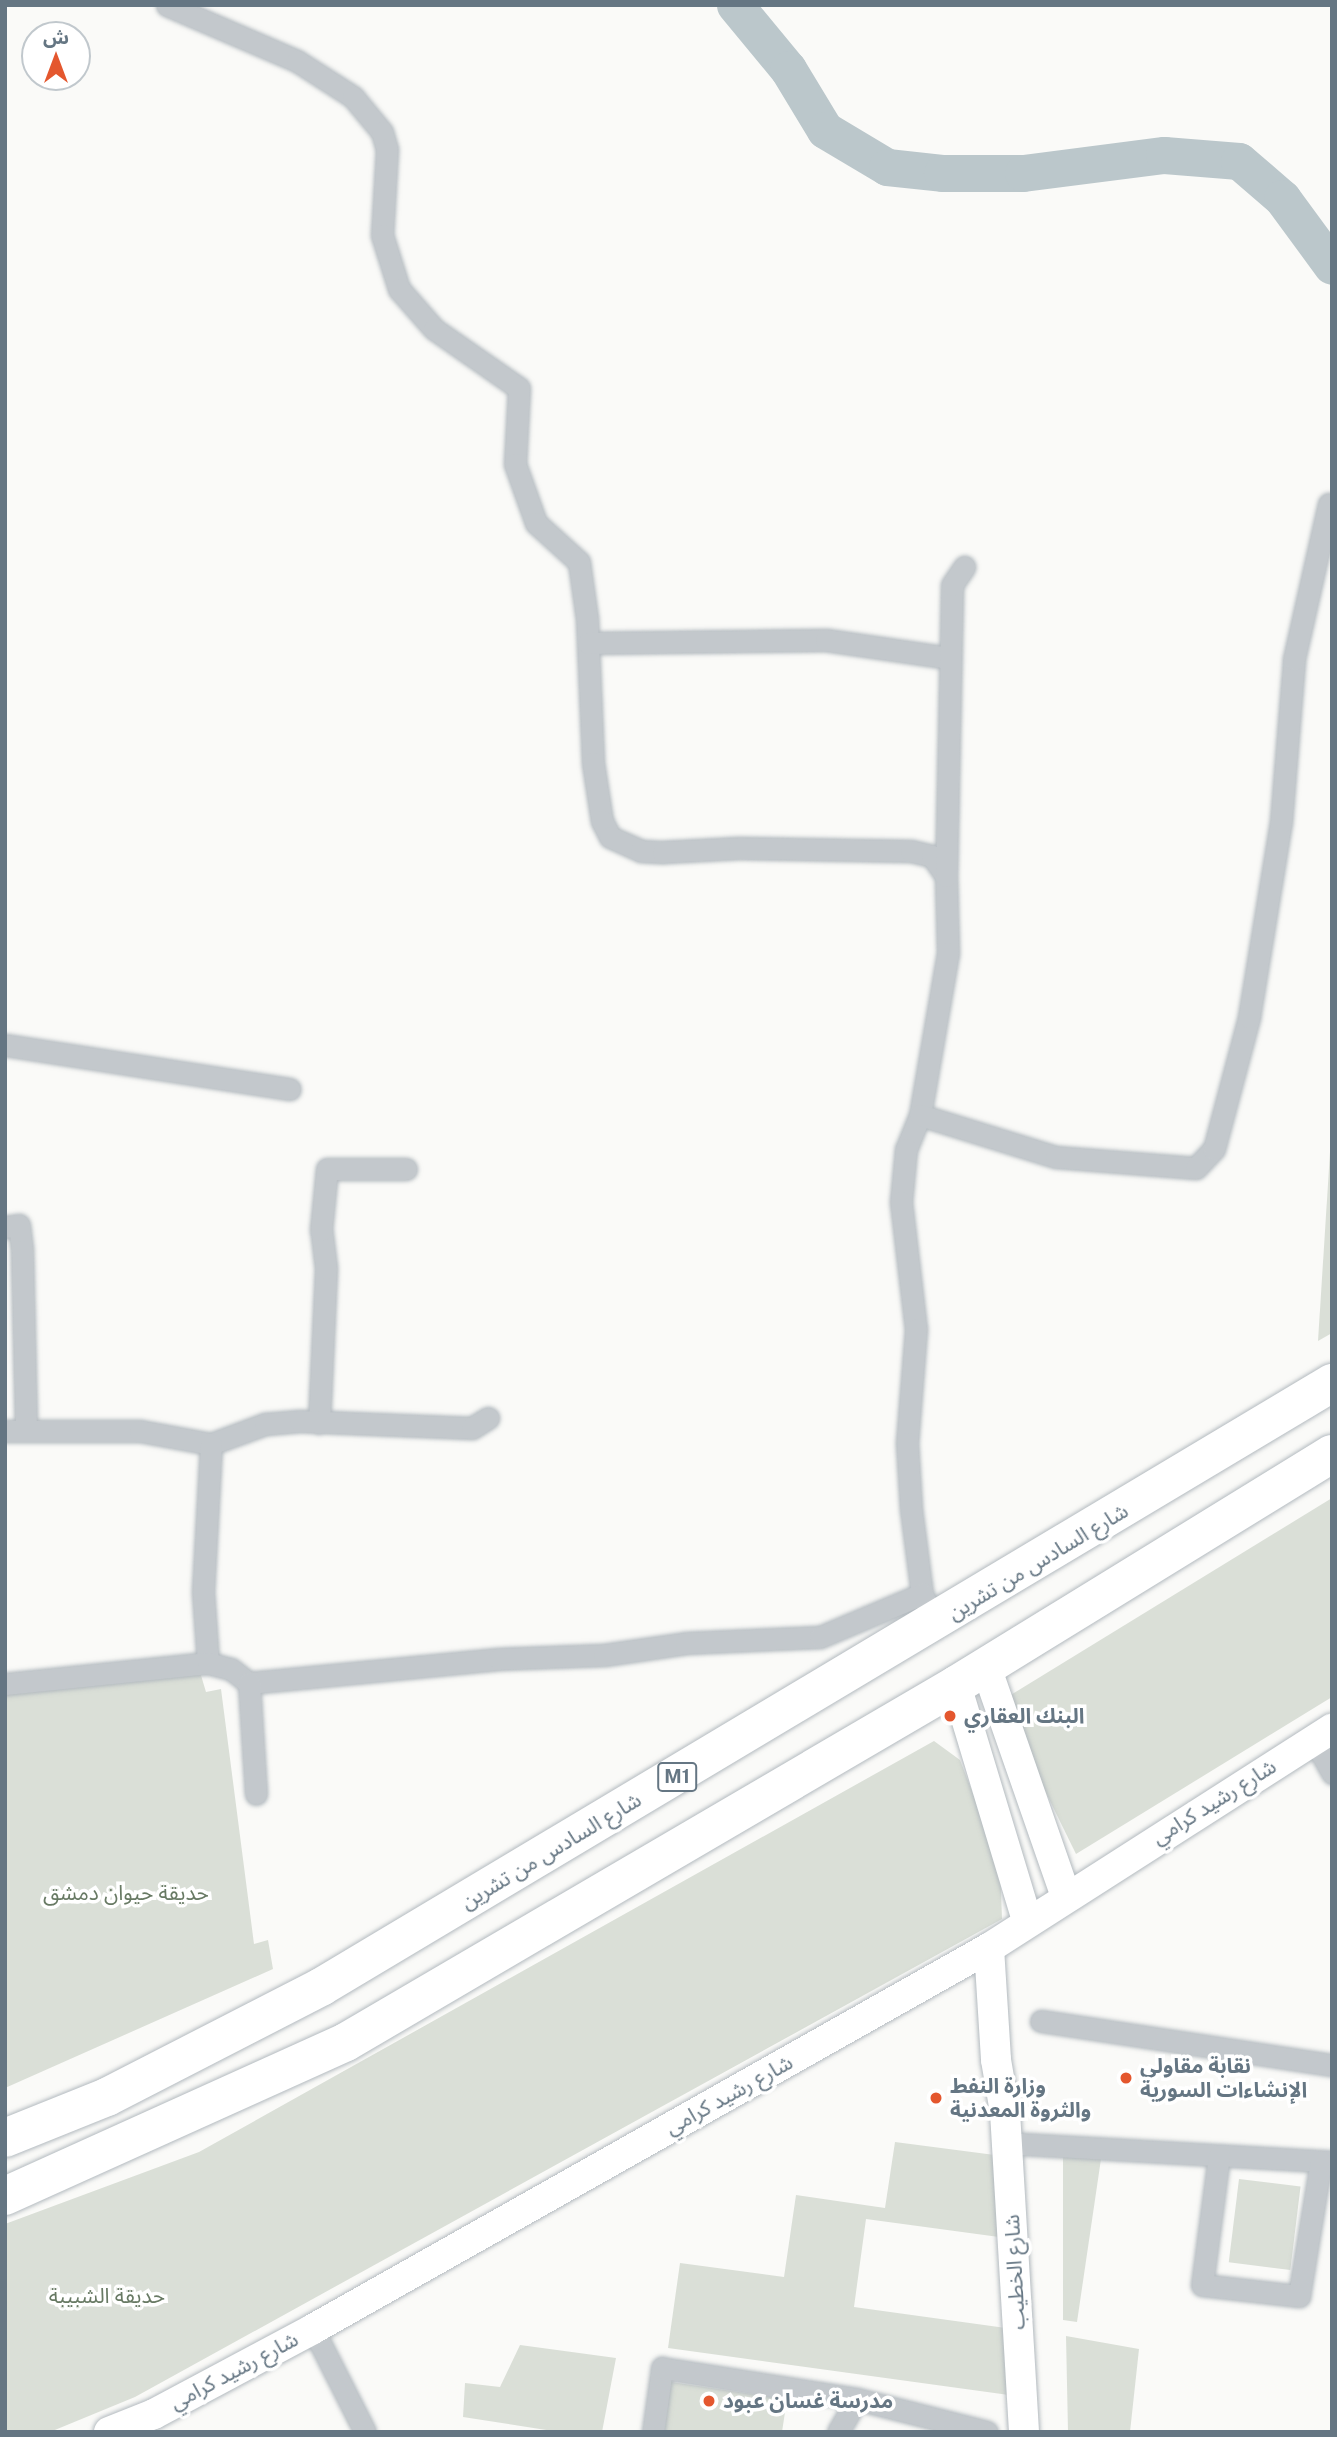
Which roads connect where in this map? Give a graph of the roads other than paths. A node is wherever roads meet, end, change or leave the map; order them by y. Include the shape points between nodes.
1 (167, 5) edge
2 (1329, 504) dead end
3 (964, 567) dead end
4 (588, 643) junction
5 (949, 658) junction
6 (946, 876) junction
7 (5, 1045) edge
8 (290, 1089) dead end
9 (920, 1115) junction
10 (406, 1169) dead end
11 (5, 1227) edge
12 (1332, 1383) edge
13 (488, 1418) dead end
14 (319, 1423) junction
15 (16, 1430) edge
16 (211, 1444) junction
17 (1332, 1454) edge
18 (929, 1609) junction
19 (208, 1663) junction
20 (971, 1675) junction
21 (249, 1683) junction
22 (5, 1684) edge
23 (1323, 1734) edge
24 (1332, 1773) edge
25 (256, 1794) dead end
26 (1066, 1896) junction
27 (1027, 1920) junction
28 (994, 1944) junction
29 (1041, 2021) dead end
30 (1332, 2065) edge
31 (5, 2138) edge
32 (1007, 2143) junction
33 (1219, 2156) junction
34 (1326, 2162) edge
35 (5, 2196) edge
36 (313, 2329) junction
37 (857, 2399) junction
38 (153, 2423) edge
39 (109, 2432) edge
40 (365, 2432) edge
41 (653, 2432) edge
42 (838, 2432) edge
43 (987, 2432) edge
44 (1024, 2432) edge

1 - 4 street via 329,79 353,97 382,132 387,178 382,235 390,270 399,289 434,329 519,388 515,464 536,523 579,562
2 - 9 street via 1294,659 1281,821 1249,1017 1214,1149 1196,1168 1056,1157
3 - 5 street via 951,585
4 - 5 street via 826,640
4 - 6 street via 593,763 602,821 610,837 622,845 663,852 739,848 911,851 932,856
5 - 6 street
6 - 9 street via 948,953
7 - 8 street
9 - 18 street via 906,1149 901,1202 916,1329 907,1443 913,1536
10 - 14 street via 327,1169 321,1230 326,1268
11 - 15 street via 19,1225 22,1251
12 - 18 highway, شارع السادس من تشرين / M1
13 - 14 street via 472,1428
14 - 16 street via 265,1424
15 - 16 street via 140,1431
16 - 19 street via 203,1592
17 - 20 highway
18 - 21 street via 820,1637 686,1643 604,1655 499,1659
18 - 31 highway, شارع السادس من تشرين / M1 via 321,1987 107,2097
19 - 21 street via 243,1675
19 - 22 street
20 - 26 main road
20 - 27 main road
20 - 35 highway via 346,2042
21 - 25 street
23 - 24 street
23 - 26 main road, شارع رشيد كرامي
26 - 27 main road, شارع رشيد كرامي
27 - 28 main road, شارع رشيد كرامي
28 - 32 main road, شارع الخطيب via 1010,2060
28 - 36 main road, شارع رشيد كرامي
29 - 30 street
32 - 33 street
32 - 44 main road, شارع الخطيب
33 - 34 street
33 - 34 street via 1202,2286 1299,2297
36 - 38 main road, شارع رشيد كرامي
36 - 40 street
37 - 41 street via 662,2368
37 - 42 street
37 - 43 street
38 - 39 main road, شارع رشيد كرامي

